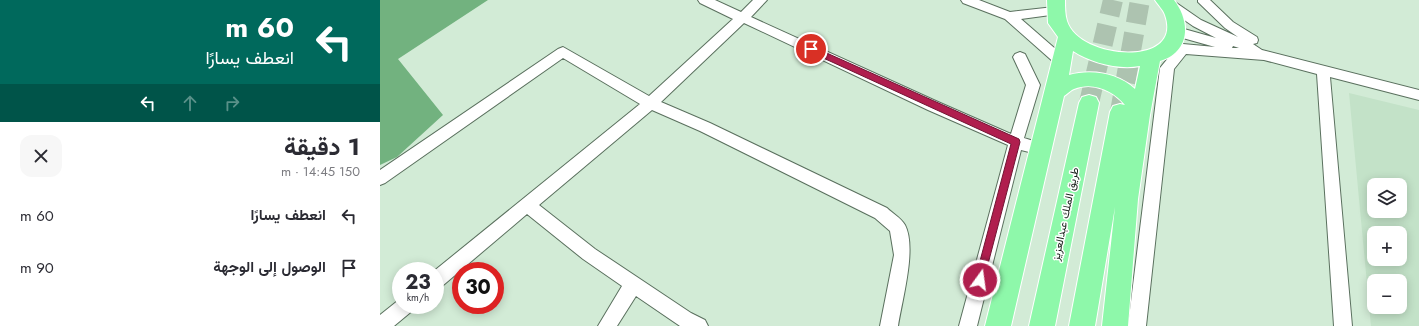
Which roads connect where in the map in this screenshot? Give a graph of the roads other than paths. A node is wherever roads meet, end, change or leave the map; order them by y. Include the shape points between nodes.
1 (704, 0) edge
2 (761, 0) edge
3 (967, 0) edge
4 (1204, 0) edge
5 (1167, 1) edge
6 (1055, 6) edge
7 (1009, 16) junction
8 (743, 17) junction
9 (1177, 32) junction
10 (1067, 37) junction
11 (1264, 55) junction
12 (1020, 57) dead end
13 (1151, 58) junction
14 (1286, 61) junction
15 (1062, 62) junction
16 (1323, 70) junction
17 (1055, 92) junction
18 (1419, 95) edge
19 (650, 103) junction
20 (1089, 103) tunnel mouth
21 (1130, 114) junction
22 (1016, 142) junction
23 (1041, 149) junction
24 (380, 178) edge
25 (527, 205) junction
26 (444, 274) edge
27 (633, 284) junction
28 (395, 314) edge
29 (380, 326) edge
30 (607, 326) edge
31 (700, 326) edge
32 (889, 326) edge
33 (968, 326) edge
34 (998, 326) edge
35 (1042, 326) edge
36 (1082, 326) edge
37 (1115, 326) edge
38 (1137, 326) edge
39 (1343, 326) edge

1 - 8 street
2 - 8 street
3 - 7 street
4 - 14 street via 1229,26
5 - 9 highway via 1176,17
5 - 11 street via 1197,23
6 - 7 street
6 - 10 highway via 1057,24
7 - 15 street
8 - 19 street
8 - 22 street
9 - 11 street
9 - 13 highway via 1173,42 1164,51
10 - 13 highway via 1080,48 1097,56 1134,61
10 - 15 highway
11 - 14 street
11 - 38 street via 1183,49 1167,68
12 - 22 street via 1033,85
13 - 21 highway
14 - 16 street
15 - 17 highway
16 - 18 street
16 - 39 street
17 - 21 highway via 1070,82 1092,79 1108,82 1130,97
17 - 23 highway
19 - 24 street via 563,52
19 - 25 street
19 - 32 street via 881,213 898,228 902,254
20 - 35 highway, طريق الملك عبدالعزيز
21 - 36 highway
21 - 37 highway via 1127,199
22 - 23 street
22 - 33 street
23 - 34 highway
25 - 26 street
25 - 27 street via 589,254
27 - 30 street
27 - 31 street via 685,319
28 - 29 street

